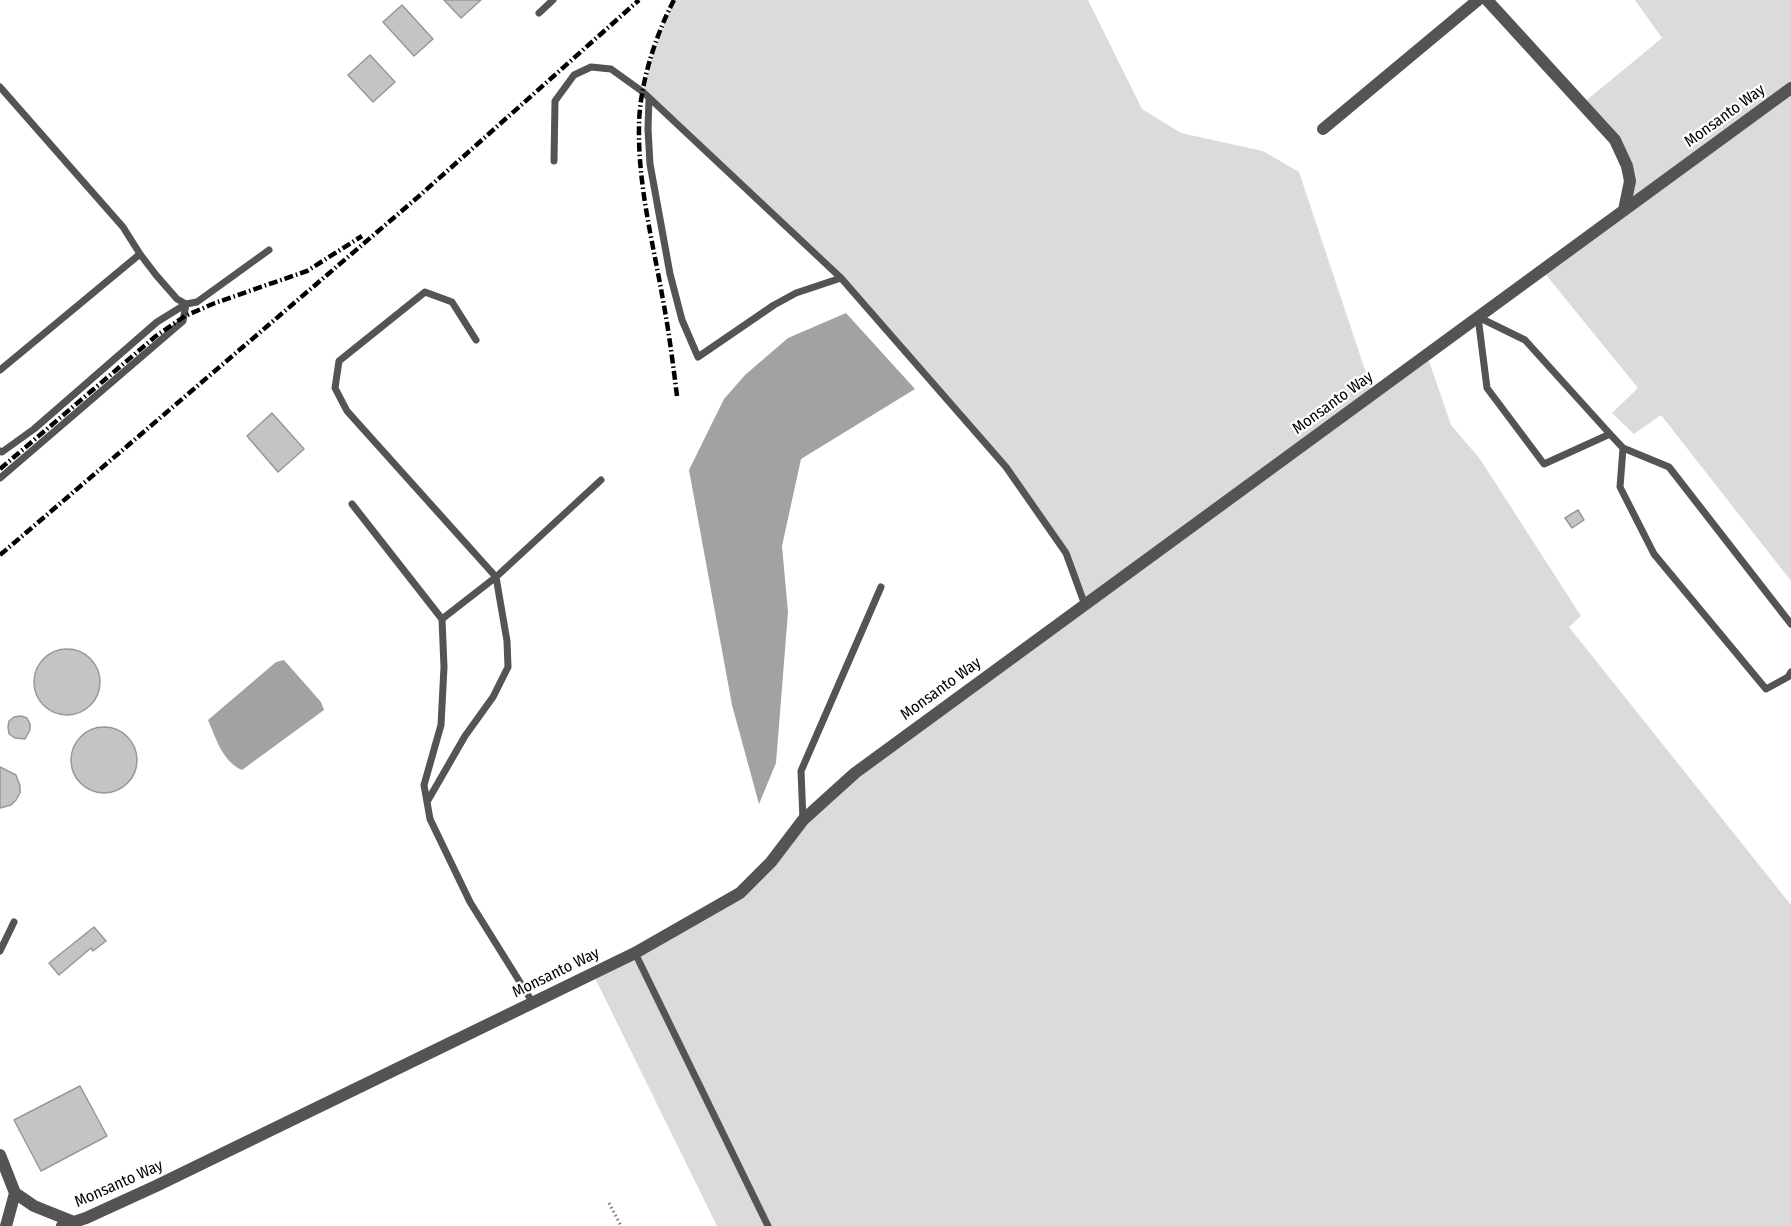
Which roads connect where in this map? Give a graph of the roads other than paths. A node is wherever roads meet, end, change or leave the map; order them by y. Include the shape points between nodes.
1 (553, 0) edge
2 (1478, 0) edge
3 (1487, 0) edge
4 (539, 13) dead end
5 (0, 87) edge
6 (1791, 88) edge
7 (649, 98) junction
8 (1323, 129) dead end
9 (554, 161) dead end
10 (1624, 210) junction
11 (269, 250) dead end
12 (140, 254) junction
13 (841, 278) junction
14 (186, 304) junction
15 (1478, 317) junction
16 (476, 340) dead end
17 (0, 370) edge
18 (1610, 434) junction
19 (1623, 448) junction
20 (0, 451) edge
21 (0, 478) edge
22 (601, 480) dead end
23 (352, 504) dead end
24 (496, 578) junction
25 (881, 586) dead end
26 (1085, 605) junction
27 (442, 619) junction
28 (1791, 624) edge
29 (1791, 672) edge
30 (427, 802) junction
31 (802, 820) junction
32 (14, 922) dead end
33 (0, 951) edge
34 (635, 953) junction
35 (533, 1003) junction
36 (0, 1155) edge
37 (15, 1193) junction
38 (68, 1224) edge
39 (6, 1226) edge
40 (768, 1226) edge

1 - 4 lane
2 - 8 street
3 - 10 street via 1615,140 1630,181
5 - 12 lane via 123,227
6 - 10 street, Monsanto Way
7 - 9 lane via 610,69 591,67 574,75 555,101
7 - 13 lane
7 - 13 lane via 650,164 670,274 682,320 698,357 774,305
10 - 15 street, Monsanto Way
11 - 14 lane via 197,302
12 - 14 lane via 177,299
12 - 17 lane
13 - 26 lane via 1006,467 1066,553
14 - 20 lane via 157,322 34,429
14 - 21 lane via 183,321
15 - 18 lane via 1525,340
15 - 18 lane via 1487,388 1544,464
15 - 26 street, Monsanto Way
16 - 24 lane via 452,302 425,292 339,361 335,388 347,411
18 - 19 lane
19 - 28 lane via 1670,467
19 - 29 lane via 1620,487 1654,554 1766,689
22 - 24 lane
23 - 27 lane
24 - 27 lane
24 - 30 lane via 508,668 494,698 465,736
25 - 31 lane via 801,771
26 - 31 street, Monsanto Way via 855,773
27 - 30 lane via 441,725 424,785
30 - 35 lane via 430,819 470,902
31 - 34 street, Monsanto Way via 771,862 740,893
32 - 33 lane
34 - 35 street, Monsanto Way
34 - 40 lane
35 - 38 street, Monsanto Way via 156,1186
36 - 37 street
37 - 38 street
37 - 39 street

